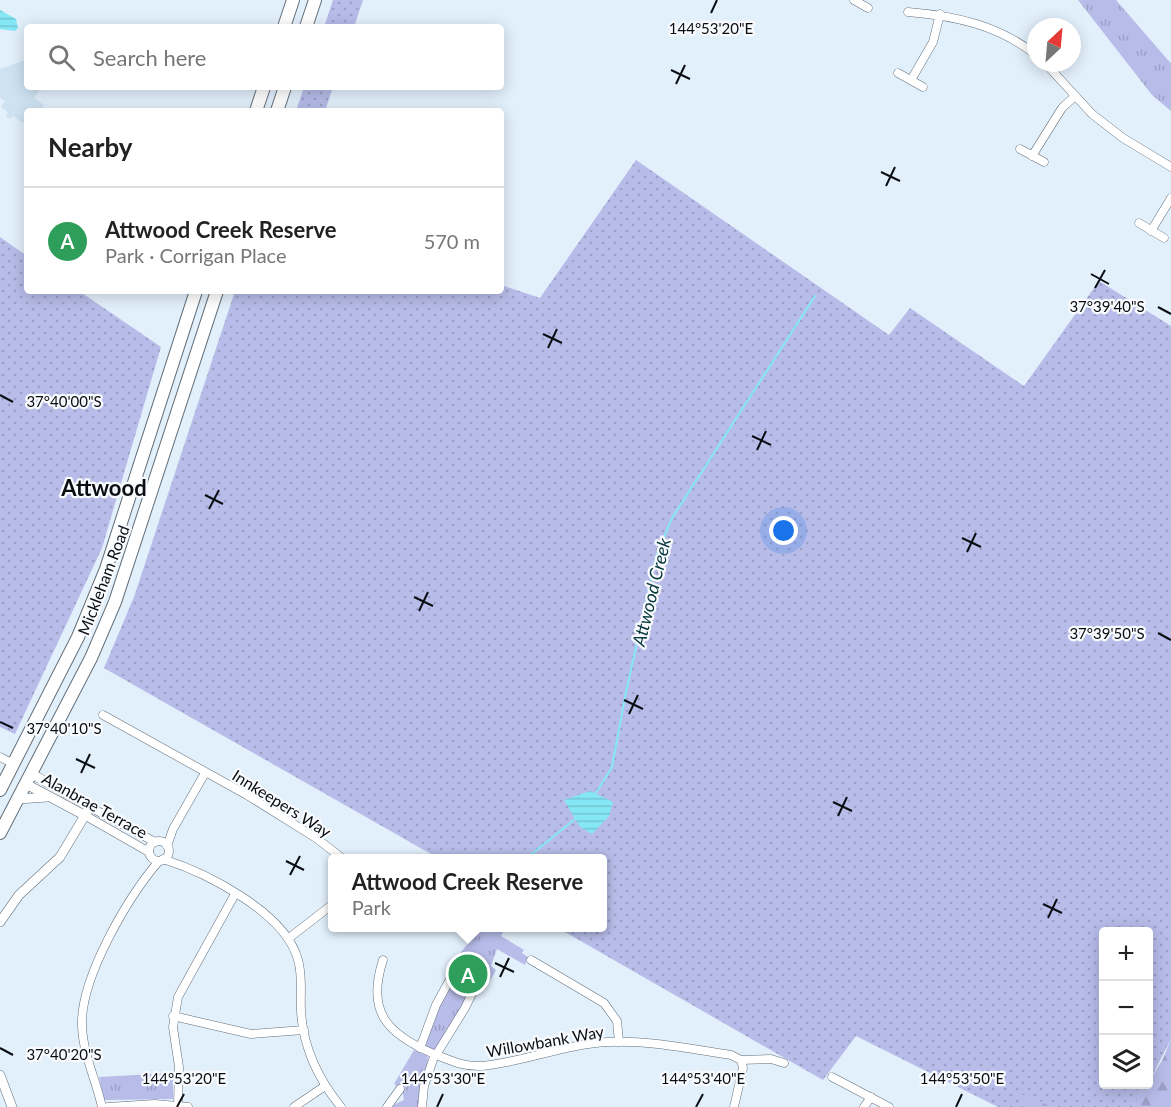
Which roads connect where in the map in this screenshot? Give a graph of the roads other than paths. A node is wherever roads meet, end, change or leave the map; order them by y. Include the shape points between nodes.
1 (293, 0) edge
2 (300, 0) edge
3 (315, 0) edge
4 (854, 0) edge
5 (868, 8) dead end
6 (908, 12) dead end
7 (940, 14) junction
8 (308, 21) edge
9 (285, 24) edge
10 (1027, 48) edge
11 (1053, 72) edge
12 (898, 73) dead end
13 (911, 80) junction
14 (923, 87) dead end
15 (263, 90) edge
16 (284, 90) edge
17 (1075, 96) junction
18 (257, 108) edge
19 (278, 108) edge
20 (1020, 149) dead end
21 (1032, 156) junction
22 (1044, 162) dead end
23 (1171, 167) edge
24 (1171, 198) edge
25 (1139, 223) dead end
26 (1151, 231) junction
27 (1164, 238) dead end
28 (195, 294) edge
29 (217, 294) edge
30 (103, 715) dead end
31 (0, 757) edge
32 (7, 769) edge
33 (205, 773) junction
34 (29, 779) junction
35 (0, 790) edge
36 (52, 798) junction
37 (18, 799) junction
38 (88, 812) junction
39 (0, 833) edge
40 (163, 845) junction
41 (337, 854) edge
42 (156, 857) junction
43 (186, 867) junction
44 (235, 894) junction
45 (328, 908) edge
46 (0, 922) edge
47 (289, 938) junction
48 (383, 960) dead end
49 (531, 960) dead end
50 (454, 972) dead end
51 (482, 973) dead end
52 (173, 1016) junction
53 (304, 1030) junction
54 (619, 1042) junction
55 (420, 1048) junction
56 (436, 1055) junction
57 (741, 1060) junction
58 (784, 1063) dead end
59 (0, 1075) edge
60 (832, 1077) dead end
61 (325, 1086) junction
62 (400, 1089) dead end
63 (871, 1097) junction
64 (178, 1105) junction
65 (12, 1107) edge
66 (102, 1107) edge
67 (108, 1107) edge
68 (188, 1107) edge
69 (294, 1107) edge
70 (341, 1107) edge
71 (387, 1107) edge
72 (422, 1107) edge
73 (734, 1107) edge
74 (864, 1107) edge
75 (889, 1107) edge

1 - 9 main road
2 - 8 main road via 308,9
3 - 8 main road
4 - 5 street
6 - 7 street
7 - 10 street via 994,30
7 - 13 street via 933,42
11 - 17 street
12 - 13 street
13 - 14 street
15 - 18 main road
16 - 19 main road
17 - 21 street via 1062,108
17 - 23 street via 1123,138
20 - 21 street
21 - 22 street
24 - 26 street
25 - 26 street
26 - 27 street
28 - 32 main road, Mickleham Road via 106,569 78,637
29 - 34 main road, Mickleham Road via 122,584 91,658
30 - 33 street, Innkeepers Way
31 - 32 street
32 - 34 main road
32 - 35 main road, Mickleham Road
33 - 40 street
33 - 41 street, Innkeepers Way via 247,795
34 - 36 street, Alanbrae Terrace
34 - 37 main road, Mickleham Road
34 - 38 street, Alanbrae Terrace
36 - 37 street
36 - 38 street, Alanbrae Terrace
37 - 39 main road, Mickleham Road
38 - 40 street, Alanbrae Terrace
38 - 42 street, Alanbrae Terrace
38 - 46 street via 60,857 19,895
40 - 42 street
40 - 42 street via 150,846
40 - 43 street, Alanbrae Terrace
42 - 43 street, Alanbrae Terrace
42 - 66 street via 95,966 85,996 84,1044
43 - 44 street, Alanbrae Terrace
44 - 47 street, Alanbrae Terrace via 271,917
44 - 52 street via 186,979
45 - 47 street
47 - 53 street, Alanbrae Terrace via 301,974
48 - 55 street, Willowbank Way via 377,983 379,1010 398,1036
49 - 54 street via 604,1003 617,1021
50 - 55 street
51 - 56 street
52 - 53 street via 251,1034
52 - 64 street via 180,1080
53 - 61 street, Alanbrae Terrace via 309,1053
54 - 56 street, Willowbank Way via 480,1066 458,1064
54 - 57 street, Willowbank Way via 731,1054
55 - 56 street, Willowbank Way
56 - 72 street via 424,1086
57 - 58 street, Willowbank Way via 771,1059
57 - 73 street
59 - 65 street
60 - 63 street
61 - 69 street
61 - 70 street, Alanbrae Terrace
62 - 71 street
63 - 74 street
63 - 75 street
64 - 67 street
64 - 68 street

